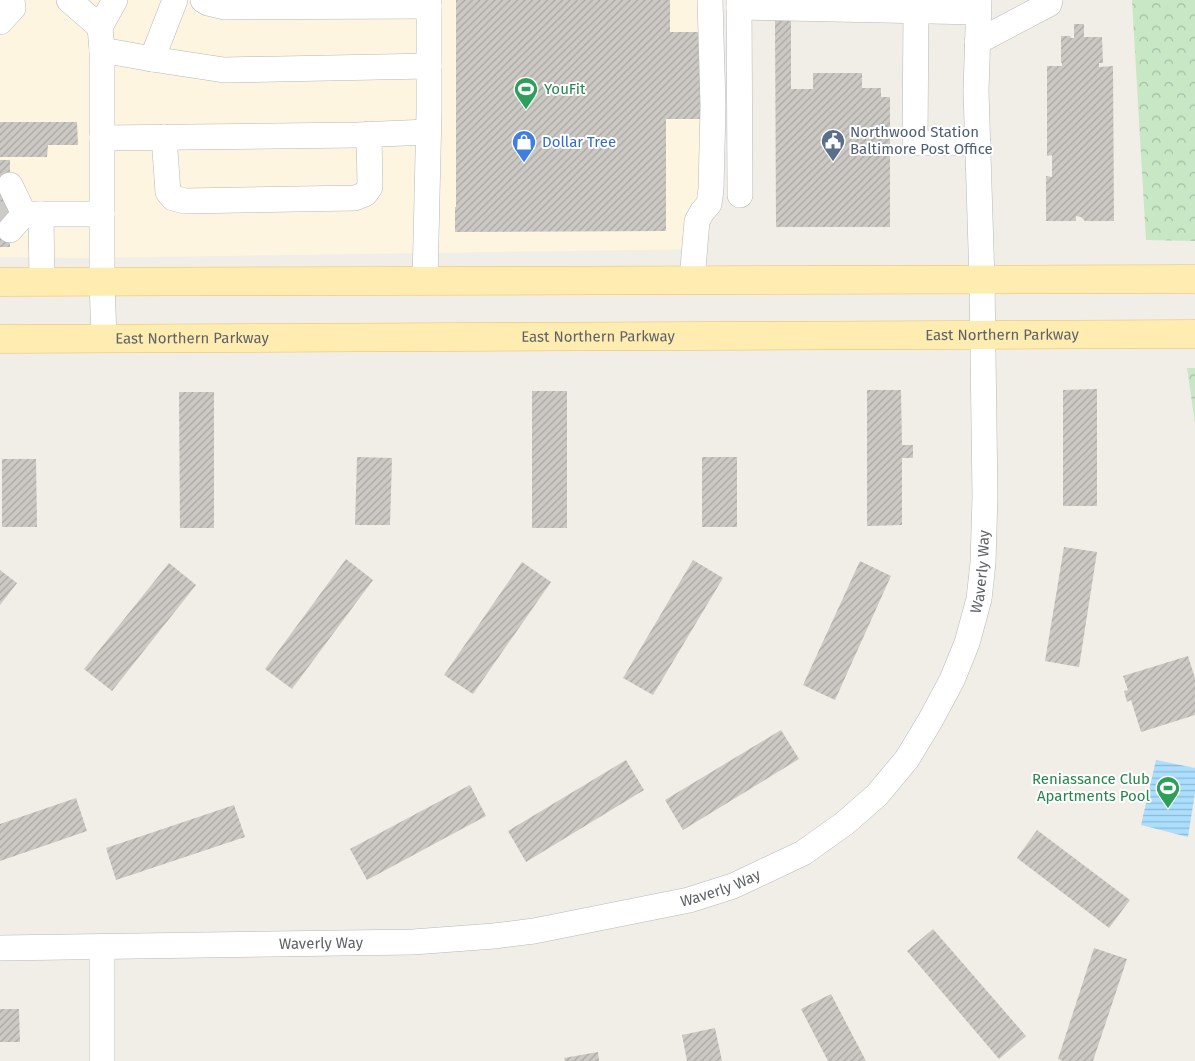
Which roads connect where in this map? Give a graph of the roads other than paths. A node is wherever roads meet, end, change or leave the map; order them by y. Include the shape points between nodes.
1 (12, 0) edge
2 (69, 0) edge
3 (115, 0) edge
4 (176, 0) edge
5 (203, 0) edge
6 (710, 0) edge
7 (1050, 0) edge
8 (429, 3) edge
9 (739, 3) edge
10 (867, 4) edge
11 (979, 6) edge
12 (916, 10) junction
13 (0, 22) edge
14 (101, 39) junction
15 (977, 42) junction
16 (152, 59) junction
17 (429, 66) junction
18 (428, 132) junction
19 (370, 134) junction
20 (164, 137) junction
21 (102, 138) junction
22 (978, 143) junction
23 (10, 185) dead end
24 (740, 194) dead end
25 (102, 214) junction
26 (21, 218) junction
27 (1195, 279) edge
28 (692, 280) junction
29 (982, 280) junction
30 (102, 281) junction
31 (425, 281) junction
32 (0, 282) edge
33 (42, 282) junction
34 (984, 334) junction
35 (1195, 334) edge
36 (0, 339) edge
37 (104, 339) junction
38 (102, 947) junction
39 (0, 948) edge
40 (102, 1061) edge

1 - 13 street via 13,8
2 - 14 street
3 - 14 street
4 - 16 street
5 - 8 street via 226,7
6 - 28 street via 711,189 710,204 697,221
7 - 15 street via 1049,4
8 - 17 street
9 - 10 street
9 - 24 street
10 - 12 street
11 - 12 street
11 - 15 street, Waverly Way
12 - 22 street via 915,143
14 - 16 street
14 - 21 street
15 - 22 street, Waverly Way
16 - 17 street via 224,70
17 - 18 street
18 - 19 street
18 - 31 street
19 - 20 street
19 - 20 street via 370,187 365,194 355,198 185,201 173,198 168,192
20 - 21 street
21 - 25 street
22 - 29 street, Waverly Way
23 - 26 street
25 - 26 street
25 - 30 street
26 - 33 street
27 - 29 main road
28 - 29 main road
28 - 31 main road
29 - 34 street, Waverly Way
30 - 31 main road
30 - 33 main road
30 - 37 street
32 - 33 main road
34 - 35 main road, East Northern Parkway
34 - 37 main road, East Northern Parkway
34 - 38 street, Waverly Way via 983,563 979,599 967,643 952,680 908,759 877,796 803,853 733,886 689,900 518,933 413,942
36 - 37 main road, East Northern Parkway
38 - 39 street, Waverly Way
38 - 40 street

